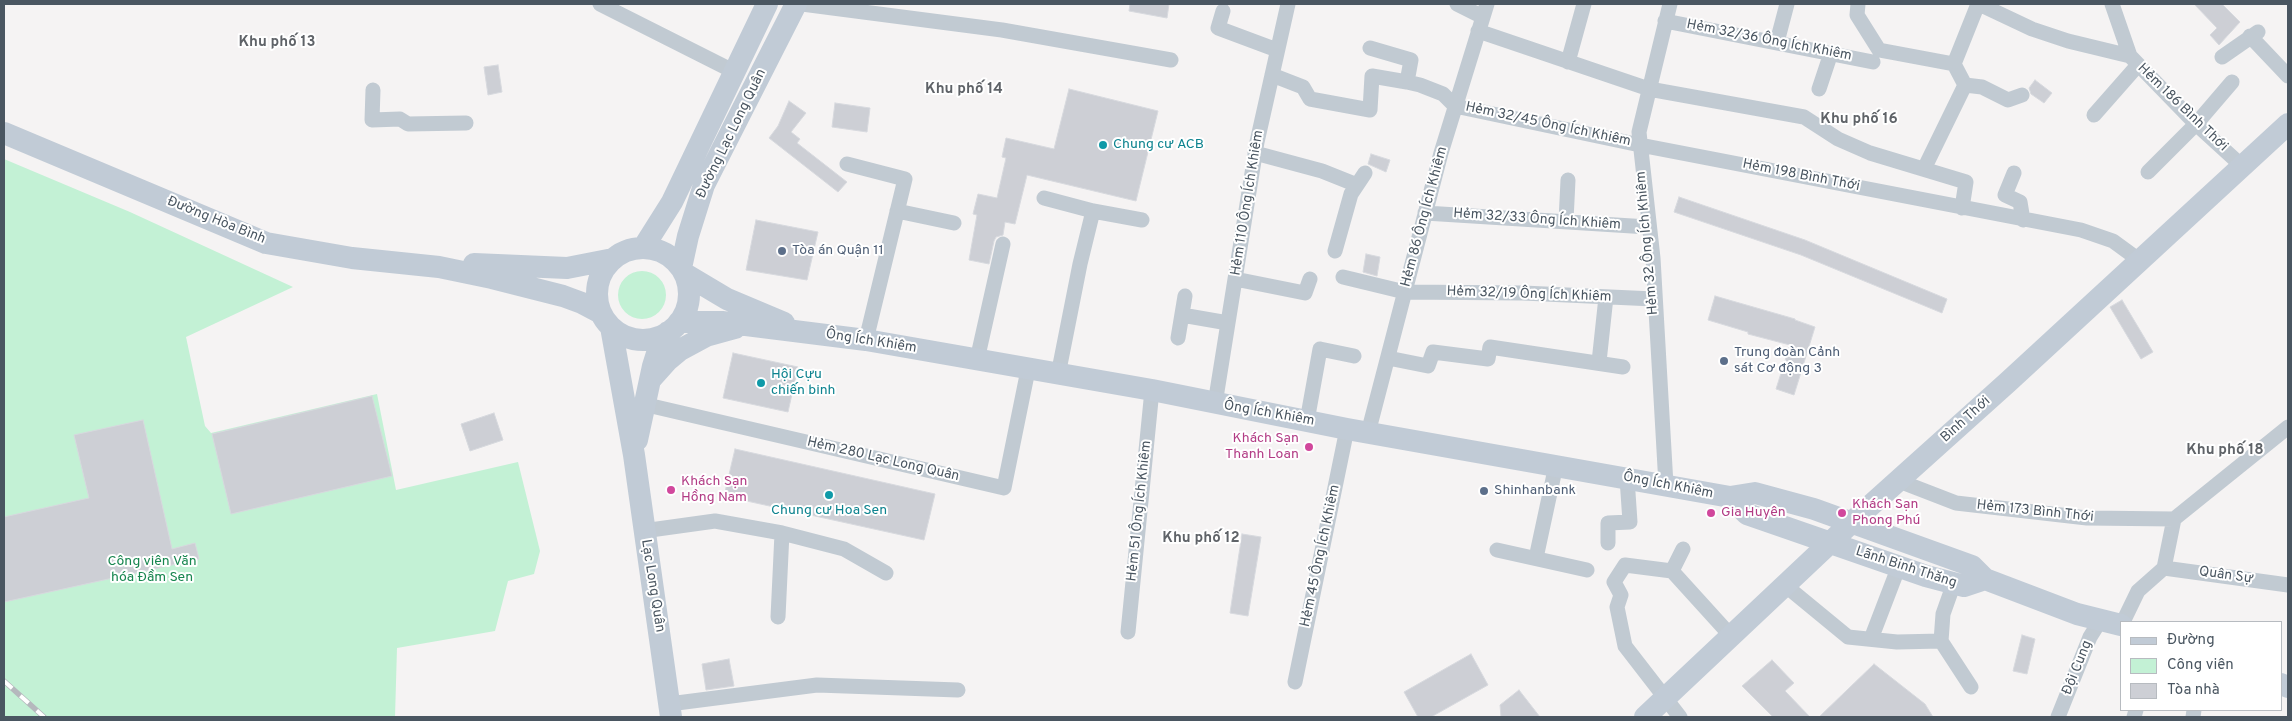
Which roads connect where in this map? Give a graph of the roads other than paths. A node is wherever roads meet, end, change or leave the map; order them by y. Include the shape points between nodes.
1 (600, 4) edge
2 (767, 4) edge
3 (796, 4) edge
4 (802, 4) edge
5 (1288, 4) edge
6 (1458, 4) edge
7 (1584, 4) edge
8 (1670, 4) edge
9 (1787, 4) edge
10 (1858, 4) edge
11 (1979, 4) edge
12 (2113, 5) edge
13 (1222, 11) dead end
14 (1482, 17) edge
15 (1666, 21) junction
16 (1777, 42) junction
17 (1370, 48) dead end
18 (1277, 50) junction
19 (1831, 53) junction
20 (1876, 56) junction
21 (2222, 57) dead end
22 (1170, 60) dead end
23 (2134, 61) junction
24 (1568, 62) junction
25 (1954, 64) junction
26 (733, 71) junction
27 (1272, 75) junction
28 (2288, 76) edge
29 (1407, 82) junction
30 (2232, 82) dead end
31 (1965, 84) junction
32 (1648, 89) junction
33 (1819, 89) dead end
34 (373, 90) dead end
35 (2022, 96) dead end
36 (1456, 106) junction
37 (2094, 115) dead end
38 (466, 123) dead end
39 (2196, 124) junction
40 (2288, 124) edge
41 (4, 133) edge
42 (1640, 145) junction
43 (1255, 153) junction
44 (848, 164) dead end
45 (2242, 166) junction
46 (1924, 168) junction
47 (2148, 172) dead end
48 (2014, 173) dead end
49 (1568, 180) dead end
50 (1044, 198) dead end
51 (1962, 208) junction
52 (897, 211) junction
53 (1093, 211) junction
54 (1426, 213) junction
55 (1142, 220) dead end
56 (2023, 220) junction
57 (1566, 221) junction
58 (954, 222) dead end
59 (1648, 227) junction
60 (1003, 244) dead end
61 (643, 248) junction
62 (1335, 251) dead end
63 (613, 259) junction
64 (2139, 260) junction
65 (439, 267) junction
66 (683, 271) junction
67 (1343, 276) dead end
68 (1235, 279) junction
69 (1310, 279) dead end
70 (1405, 292) junction
71 (1185, 296) dead end
72 (1606, 297) junction
73 (1654, 299) junction
74 (1182, 315) junction
75 (606, 320) junction
76 (1228, 324) junction
77 (743, 326) junction
78 (674, 327) junction
79 (808, 333) junction
80 (1178, 338) dead end
81 (866, 340) junction
82 (1354, 356) dead end
83 (1388, 358) junction
84 (977, 360) junction
85 (1600, 362) junction
86 (1623, 367) dead end
87 (1028, 370) junction
88 (1058, 375) junction
89 (649, 382) junction
90 (1152, 390) junction
91 (643, 404) junction
92 (1215, 404) junction
93 (1307, 421) junction
94 (2288, 427) edge
95 (1358, 431) junction
96 (634, 455) junction
97 (1556, 465) junction
98 (1627, 478) junction
99 (1899, 481) junction
100 (1666, 485) junction
101 (1730, 497) junction
102 (2174, 519) junction
103 (1851, 523) junction
104 (643, 531) junction
105 (782, 534) junction
106 (1608, 543) dead end
107 (1830, 543) junction
108 (1683, 549) dead end
109 (1497, 550) dead end
110 (1536, 558) junction
111 (1899, 566) junction
112 (2164, 568) junction
113 (1587, 570) dead end
114 (1672, 571) junction
115 (886, 573) dead end
116 (1985, 579) junction
117 (1954, 583) junction
118 (2288, 585) edge
119 (1786, 586) junction
120 (778, 618) dead end
121 (2123, 621) edge
122 (2111, 623) edge
123 (1128, 632) dead end
124 (1731, 636) junction
125 (1871, 639) junction
126 (1941, 641) junction
127 (1295, 682) dead end
128 (1971, 687) dead end
129 (958, 690) dead end
130 (1664, 699) junction
131 (670, 710) edge
132 (1646, 717) edge
133 (1680, 717) edge
134 (2058, 717) edge

1 - 26 street
2 - 26 main road, Đường Lạc Long Quân
3 - 66 main road, Đường Lạc Long Quân via 704,185 683,252
4 - 22 street via 1002,30
5 - 18 street, Hẻm 110 Ông Ích Khiêm
6 - 14 street
7 - 24 street
8 - 15 street, Hẻm 32 Ông Ích Khiêm
9 - 16 street
10 - 20 street via 1857,15
11 - 23 street, Hẻm 186 Bình Thới via 2032,28
11 - 25 street
12 - 23 street
13 - 18 street via 1218,28
14 - 24 street
14 - 36 street, Hẻm 86 Ông Ích Khiêm
15 - 16 street, Hẻm 32/36 Ông Ích Khiêm
15 - 32 street, Hẻm 32 Ông Ích Khiêm
16 - 19 street, Hẻm 32/36 Ông Ích Khiêm
17 - 29 street via 1411,60
18 - 27 street, Hẻm 110 Ông Ích Khiêm
19 - 20 street, Hẻm 32/36 Ông Ích Khiêm
19 - 33 street
20 - 25 street, Hẻm 32/36 Ông Ích Khiêm
21 - 28 street via 2254,34
23 - 37 street
23 - 39 street, Hẻm 186 Bình Thới
24 - 32 street
25 - 31 street
26 - 61 main road, Đường Lạc Long Quân via 685,177
27 - 29 street via 1303,87 1310,99 1370,110 1372,76
27 - 43 street, Hẻm 110 Ông Ích Khiêm
29 - 36 street via 1443,94
30 - 39 street
31 - 35 street via 1982,87 2008,100
31 - 46 street
32 - 42 street, Hẻm 32 Ông Ích Khiêm via 1639,132
32 - 46 street via 1804,117 1838,139 1870,153
34 - 38 street via 372,120 400,119 408,124
36 - 42 street, Hẻm 32/45 Ông Ích Khiêm
36 - 54 street, Hẻm 86 Ông Ích Khiêm
39 - 45 street, Hẻm 186 Bình Thới
39 - 47 street
40 - 45 main road, Bình Thới
41 - 65 main road, Đường Hòa Bình via 266,242 352,258
42 - 51 street, Hẻm 198 Bình Thới
42 - 59 street, Hẻm 32 Ông Ích Khiêm
43 - 62 street via 1360,179 1351,194
43 - 68 street, Hẻm 110 Ông Ích Khiêm
44 - 52 street via 905,178
45 - 64 main road, Bình Thới
46 - 51 street via 1966,182
48 - 56 street via 2005,195 2020,202
49 - 57 street
50 - 53 street
51 - 56 street, Hẻm 198 Bình Thới
52 - 58 street
52 - 81 street
53 - 55 street
53 - 88 street
54 - 57 street, Hẻm 32/33 Ông Ích Khiêm
54 - 70 street, Hẻm 86 Ông Ích Khiêm
56 - 64 street, Hẻm 198 Bình Thới via 2097,235 2113,241
57 - 59 street, Hẻm 32/33 Ông Ích Khiêm
59 - 73 street, Hẻm 32 Ông Ích Khiêm
60 - 84 street
61 - 63 main road via 632,249
61 - 66 main road via 665,254
63 - 65 main road, Đường Hòa Bình via 567,268 464,263
63 - 75 main road via 599,279 596,292
64 - 99 main road, Bình Thới
65 - 75 main road, Đường Hòa Bình via 563,296 582,303
66 - 78 main road via 689,298
66 - 79 main road via 727,299
67 - 70 street, Hẻm 32/19 Ông Ích Khiêm
68 - 69 street via 1305,293
68 - 76 street, Hẻm 110 Ông Ích Khiêm
70 - 72 street, Hẻm 32/19 Ông Ích Khiêm
70 - 83 street, Hẻm 86 Ông Ích Khiêm
71 - 74 street
72 - 73 street, Hẻm 32/19 Ông Ích Khiêm
72 - 85 street
73 - 100 street, Hẻm 32 Ông Ích Khiêm
74 - 76 street
74 - 80 street
75 - 78 main road via 629,338 640,340 650,339
75 - 96 main road
76 - 92 street, Hẻm 110 Ông Ích Khiêm
77 - 78 main road, Ông Ích Khiêm via 722,322
77 - 79 main road, Ông Ích Khiêm
77 - 89 main road via 693,343 668,360
78 - 89 main road via 660,344
79 - 81 main road, Ông Ích Khiêm
81 - 84 main road, Ông Ích Khiêm
82 - 93 street via 1320,349
83 - 85 street via 1428,366 1432,352 1488,359 1490,347
83 - 95 street, Hẻm 86 Ông Ích Khiêm
84 - 87 main road, Ông Ích Khiêm
85 - 86 street
87 - 88 main road, Ông Ích Khiêm
87 - 91 street, Hẻm 280 Lạc Long Quân via 1004,488
88 - 90 main road, Ông Ích Khiêm
89 - 91 main road
90 - 92 main road, Ông Ích Khiêm
90 - 123 street, Hẻm 51 Ông Ích Khiêm
91 - 96 main road
92 - 93 main road, Ông Ích Khiêm
93 - 95 main road, Ông Ích Khiêm
94 - 102 street
95 - 97 main road, Ông Ích Khiêm
95 - 127 street, Hẻm 45 Ông Ích Khiêm
96 - 104 main road, Lạc Long Quân
97 - 98 main road, Ông Ích Khiêm
97 - 110 street
98 - 100 main road, Ông Ích Khiêm
98 - 106 street via 1630,522 1608,523
99 - 102 street, Hẻm 173 Bình Thới via 1956,503 2087,518
99 - 103 main road, Bình Thới
100 - 101 main road, Ông Ích Khiêm
101 - 103 main road, Ông Ích Khiêm via 1755,493
101 - 107 main road, Ông Ích Khiêm via 1747,514
102 - 112 street
103 - 107 main road, Bình Thới
103 - 116 main road, Lãnh Binh Thăng via 1972,566
104 - 105 street via 715,521
104 - 131 main road, Lạc Long Quân
105 - 115 street via 844,549
105 - 120 street
107 - 111 main road, Lãnh Binh Thăng
107 - 119 main road, Bình Thới
108 - 114 street
109 - 110 street
110 - 113 street
111 - 117 main road, Lãnh Binh Thăng
111 - 125 street
112 - 118 street, Quân Sự
112 - 121 street via 2138,591
114 - 124 street
114 - 130 street via 1625,565 1614,582 1621,595 1617,608 1625,646
116 - 117 main road, Lãnh Binh Thăng via 1964,586
116 - 122 main road via 2077,614
117 - 126 street via 1943,614
119 - 124 main road, Bình Thới
119 - 125 street via 1848,637
122 - 134 street, Đội Cung via 2090,637
124 - 130 main road, Bình Thới
125 - 126 street
126 - 128 street
129 - 131 street via 817,685
130 - 132 main road, Bình Thới
130 - 133 street

